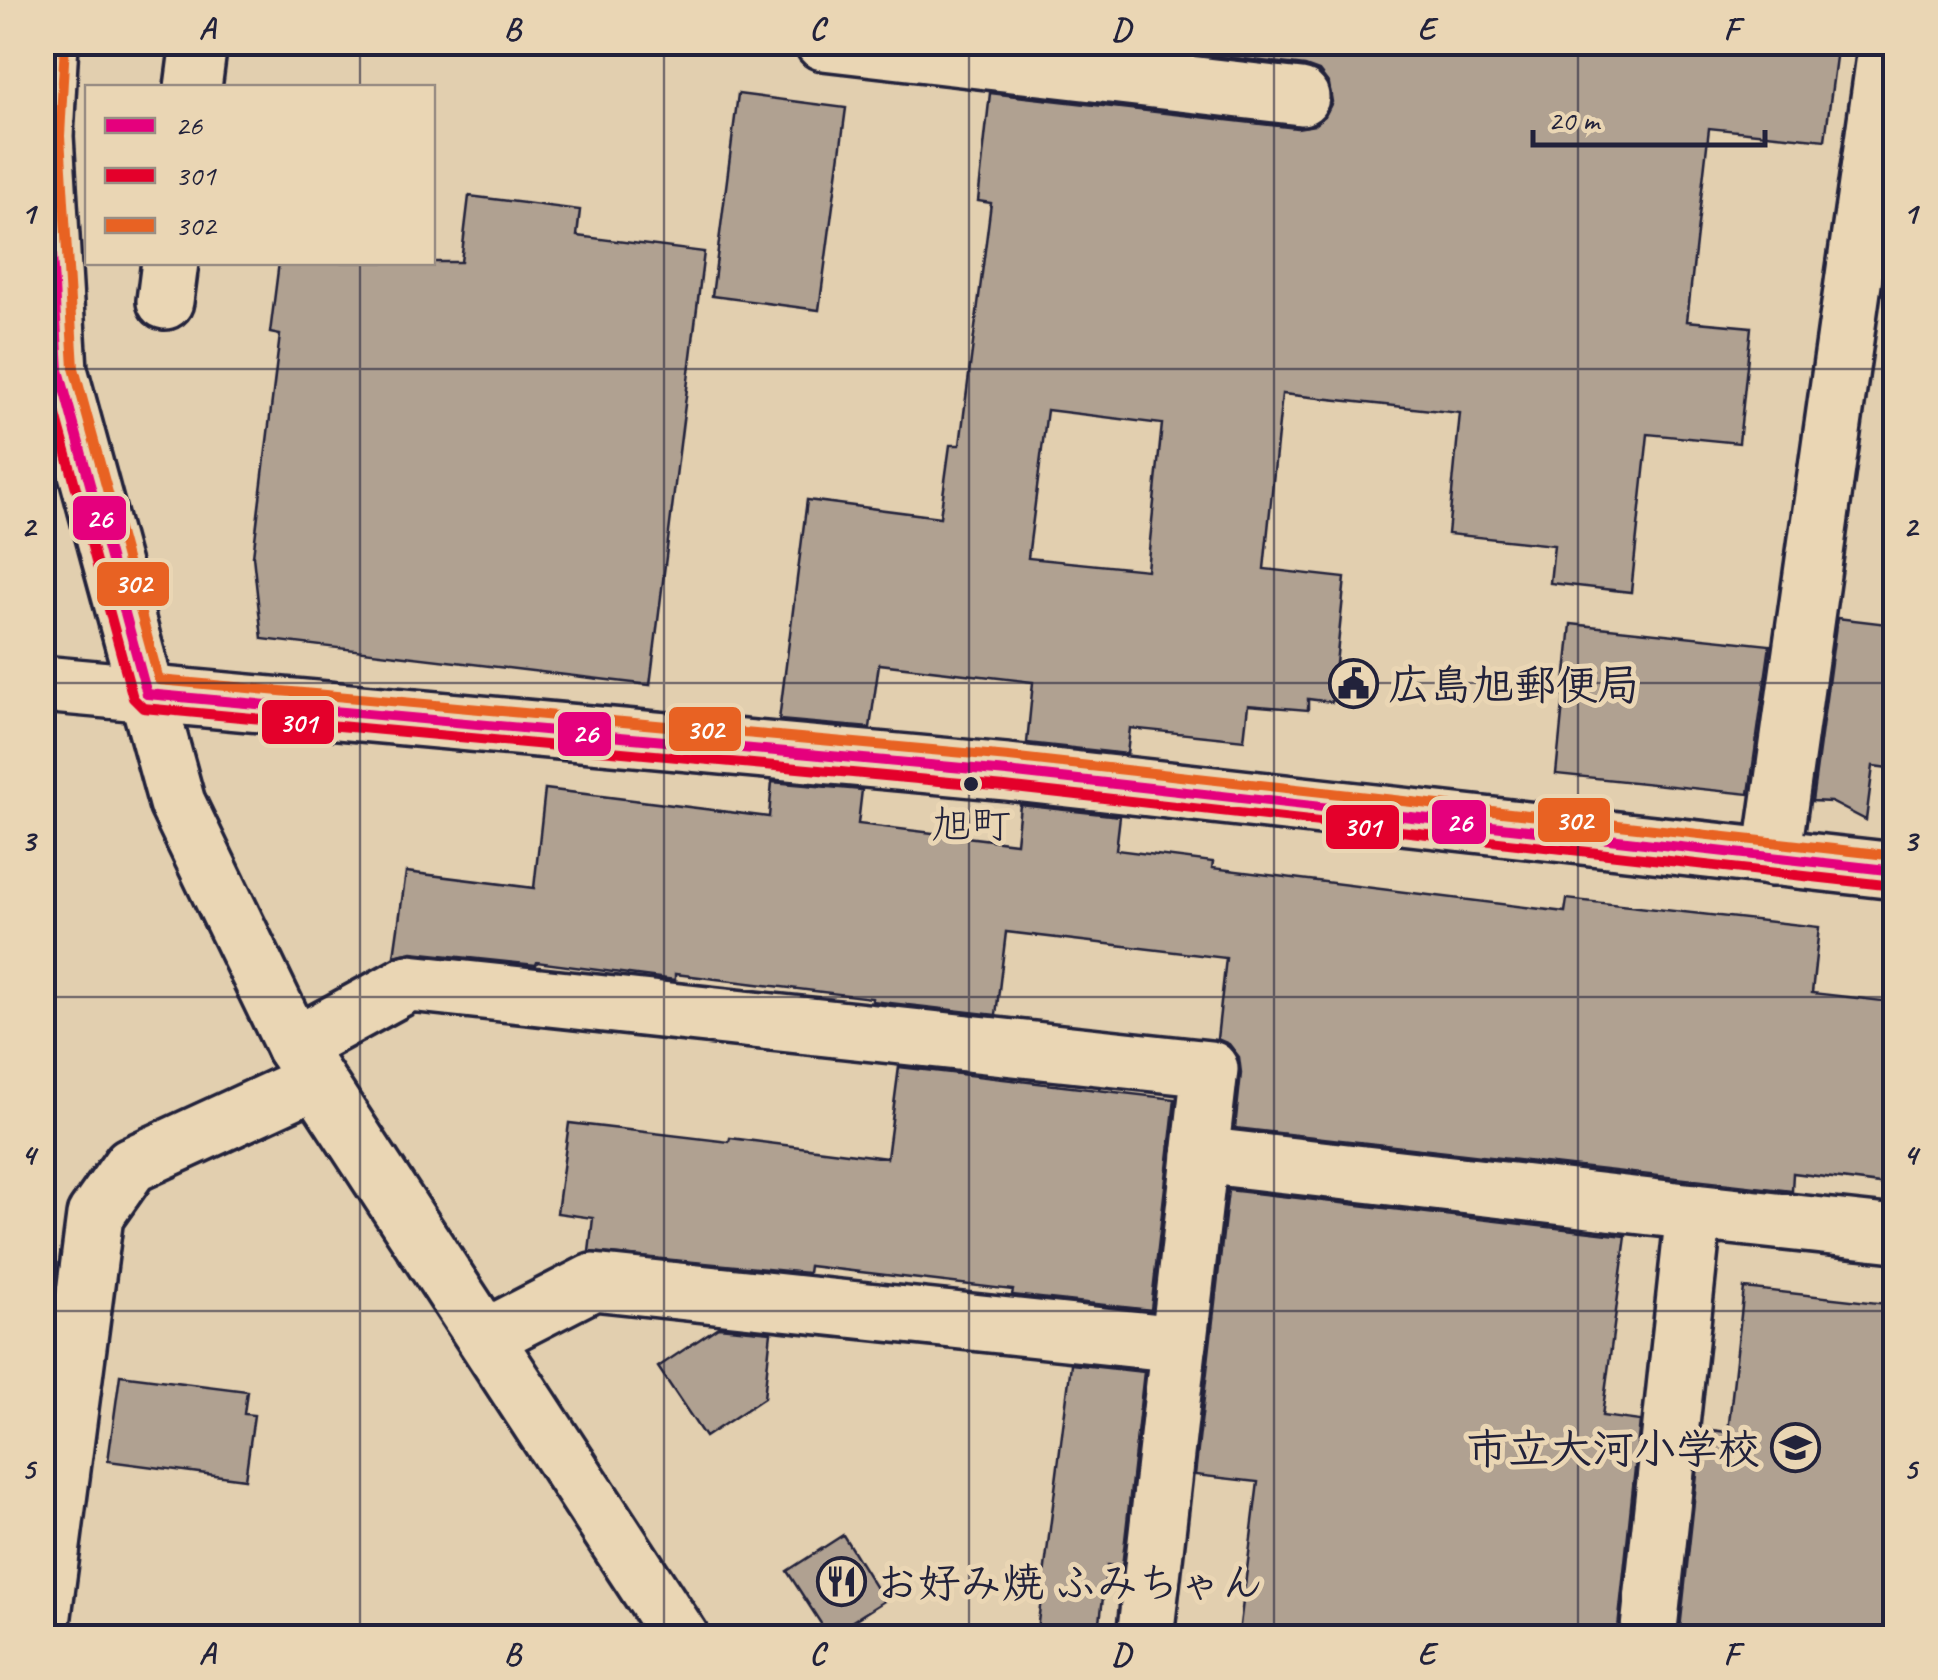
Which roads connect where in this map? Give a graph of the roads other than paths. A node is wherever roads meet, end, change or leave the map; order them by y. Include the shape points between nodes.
1 (50, 42) edge
2 (199, 42) edge
3 (824, 42) edge
4 (1886, 42) edge
5 (193, 85) edge
6 (1301, 97) dead end
7 (42, 684) edge
8 (147, 694) junction
9 (1772, 858) junction
10 (1896, 871) edge
11 (304, 1064) junction
12 (1200, 1154) junction
13 (1694, 1212) junction
14 (1896, 1234) edge
15 (486, 1337) junction
16 (1178, 1344) junction
17 (42, 1623) edge
18 (681, 1638) edge
19 (1145, 1638) edge
20 (1648, 1638) edge

1 - 8 street via 46,136 59,370
2 - 5 street
3 - 6 street
4 - 9 street
7 - 8 street
8 - 9 street via 1007,772
8 - 11 street via 176,803
9 - 10 street
11 - 12 street via 409,983 1210,1069
11 - 15 street
11 - 17 street via 131,1165 95,1216
12 - 13 street
12 - 16 street
13 - 14 street
13 - 20 street
15 - 16 street via 593,1282
15 - 18 street
16 - 19 street

